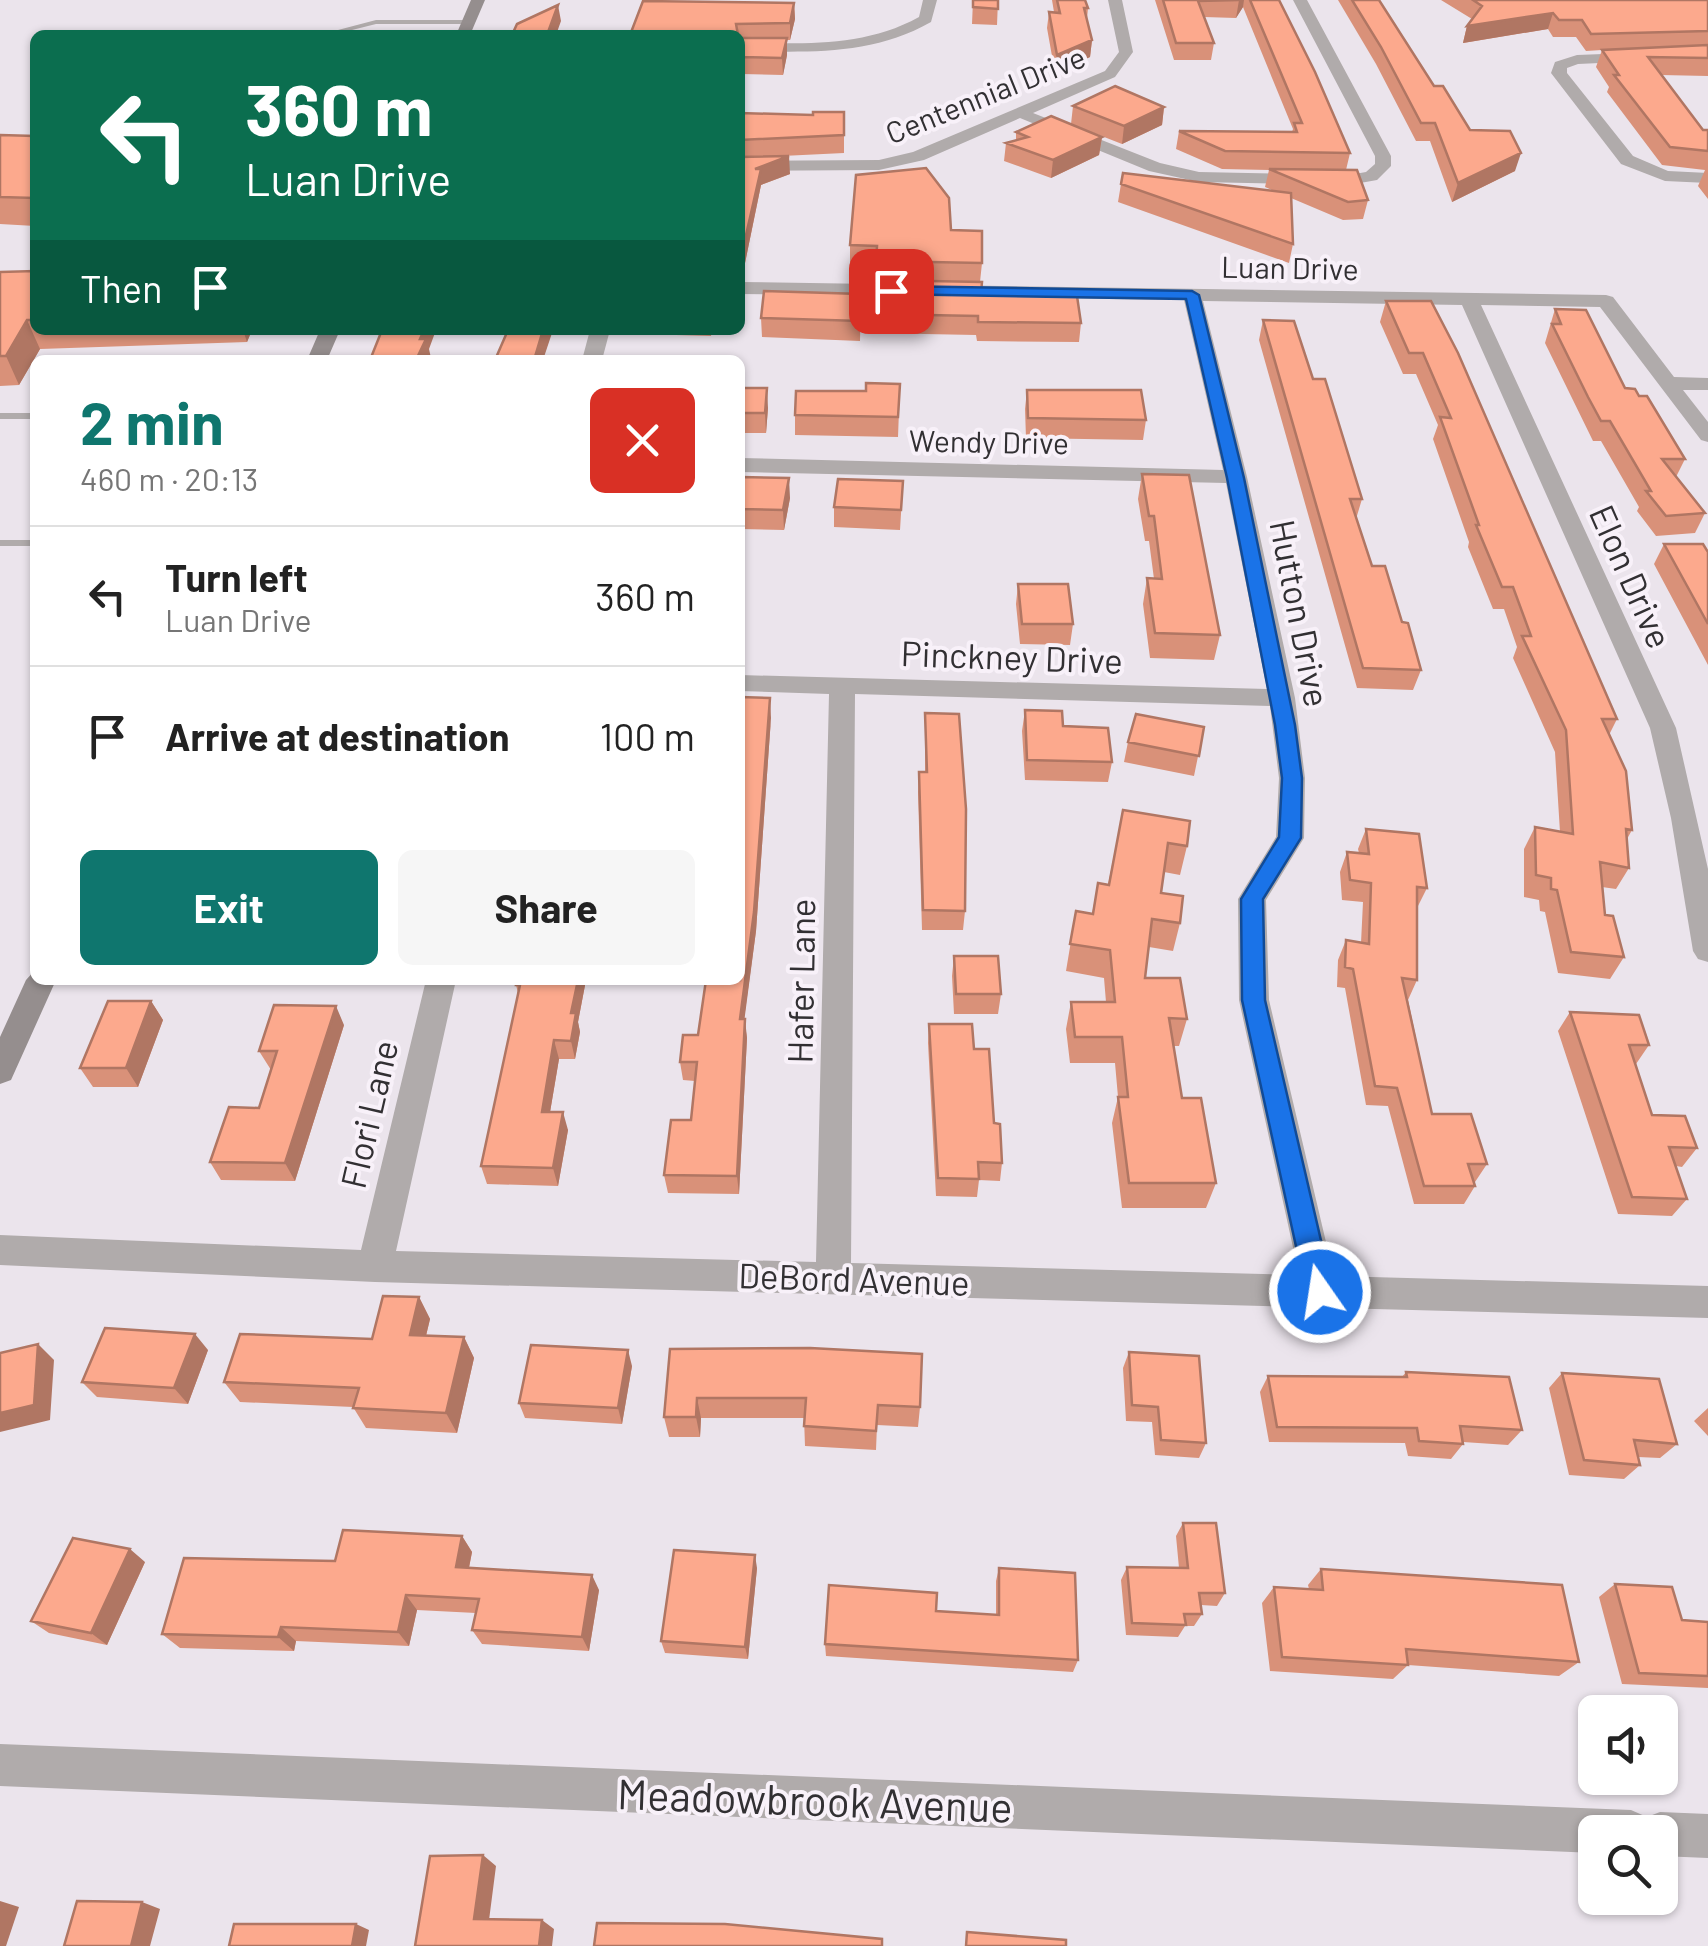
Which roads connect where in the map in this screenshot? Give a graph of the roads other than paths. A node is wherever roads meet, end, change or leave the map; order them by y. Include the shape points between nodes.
1 (478, 0) edge
2 (930, 0) edge
3 (1115, 0) edge
4 (1300, 0) edge
5 (466, 28) edge
6 (344, 30) edge
7 (745, 47) edge
8 (1708, 54) edge
9 (1020, 113) junction
10 (745, 166) edge
11 (1708, 178) edge
12 (745, 288) edge
13 (1192, 295) junction
14 (1468, 300) junction
15 (1666, 383) junction
16 (1708, 384) edge
17 (0, 416) edge
18 (30, 416) edge
19 (1708, 436) edge
20 (745, 465) edge
21 (1236, 478) junction
22 (0, 543) edge
23 (30, 543) edge
24 (745, 683) edge
25 (842, 686) junction
26 (1282, 698) junction
27 (1708, 951) edge
28 (38, 985) edge
29 (439, 985) edge
30 (8, 1035) edge
31 (0, 1072) edge
32 (0, 1250) edge
33 (374, 1266) junction
34 (833, 1276) junction
35 (1320, 1292) junction
36 (1708, 1302) edge
37 (0, 1766) edge
38 (1578, 1830) edge
39 (1678, 1835) edge
40 (1708, 1836) edge

1 - 5 street
2 - 7 street via 926,19 878,42
3 - 9 street, Centennial Drive via 1126,52 1121,64
4 - 9 street via 1383,156 1371,176 1198,177 1155,167
5 - 6 lane via 376,22
8 - 11 street via 1577,60 1560,65 1559,73 1627,160 1665,176
9 - 10 street, Centennial Drive via 918,156 879,165
12 - 13 street, Luan Drive
13 - 14 street, Luan Drive
13 - 21 street, Hutton Drive
14 - 15 street, Luan Drive via 1600,301
14 - 27 street, Elon Drive via 1662,728
15 - 16 street
15 - 19 street
17 - 18 lane
20 - 21 street, Wendy Drive
21 - 26 street, Hutton Drive
22 - 23 lane
24 - 25 street, Pinckney Drive
25 - 26 street, Pinckney Drive
25 - 34 street, Hafer Lane
26 - 35 street, Hutton Drive via 1292,778 1290,838 1252,899 1254,1000
28 - 30 street
29 - 33 street, Flori Lane
30 - 31 street
32 - 33 street, DeBord Avenue
33 - 34 street, DeBord Avenue
34 - 35 street, DeBord Avenue
35 - 36 street, DeBord Avenue
37 - 38 street, Meadowbrook Avenue
39 - 40 street

